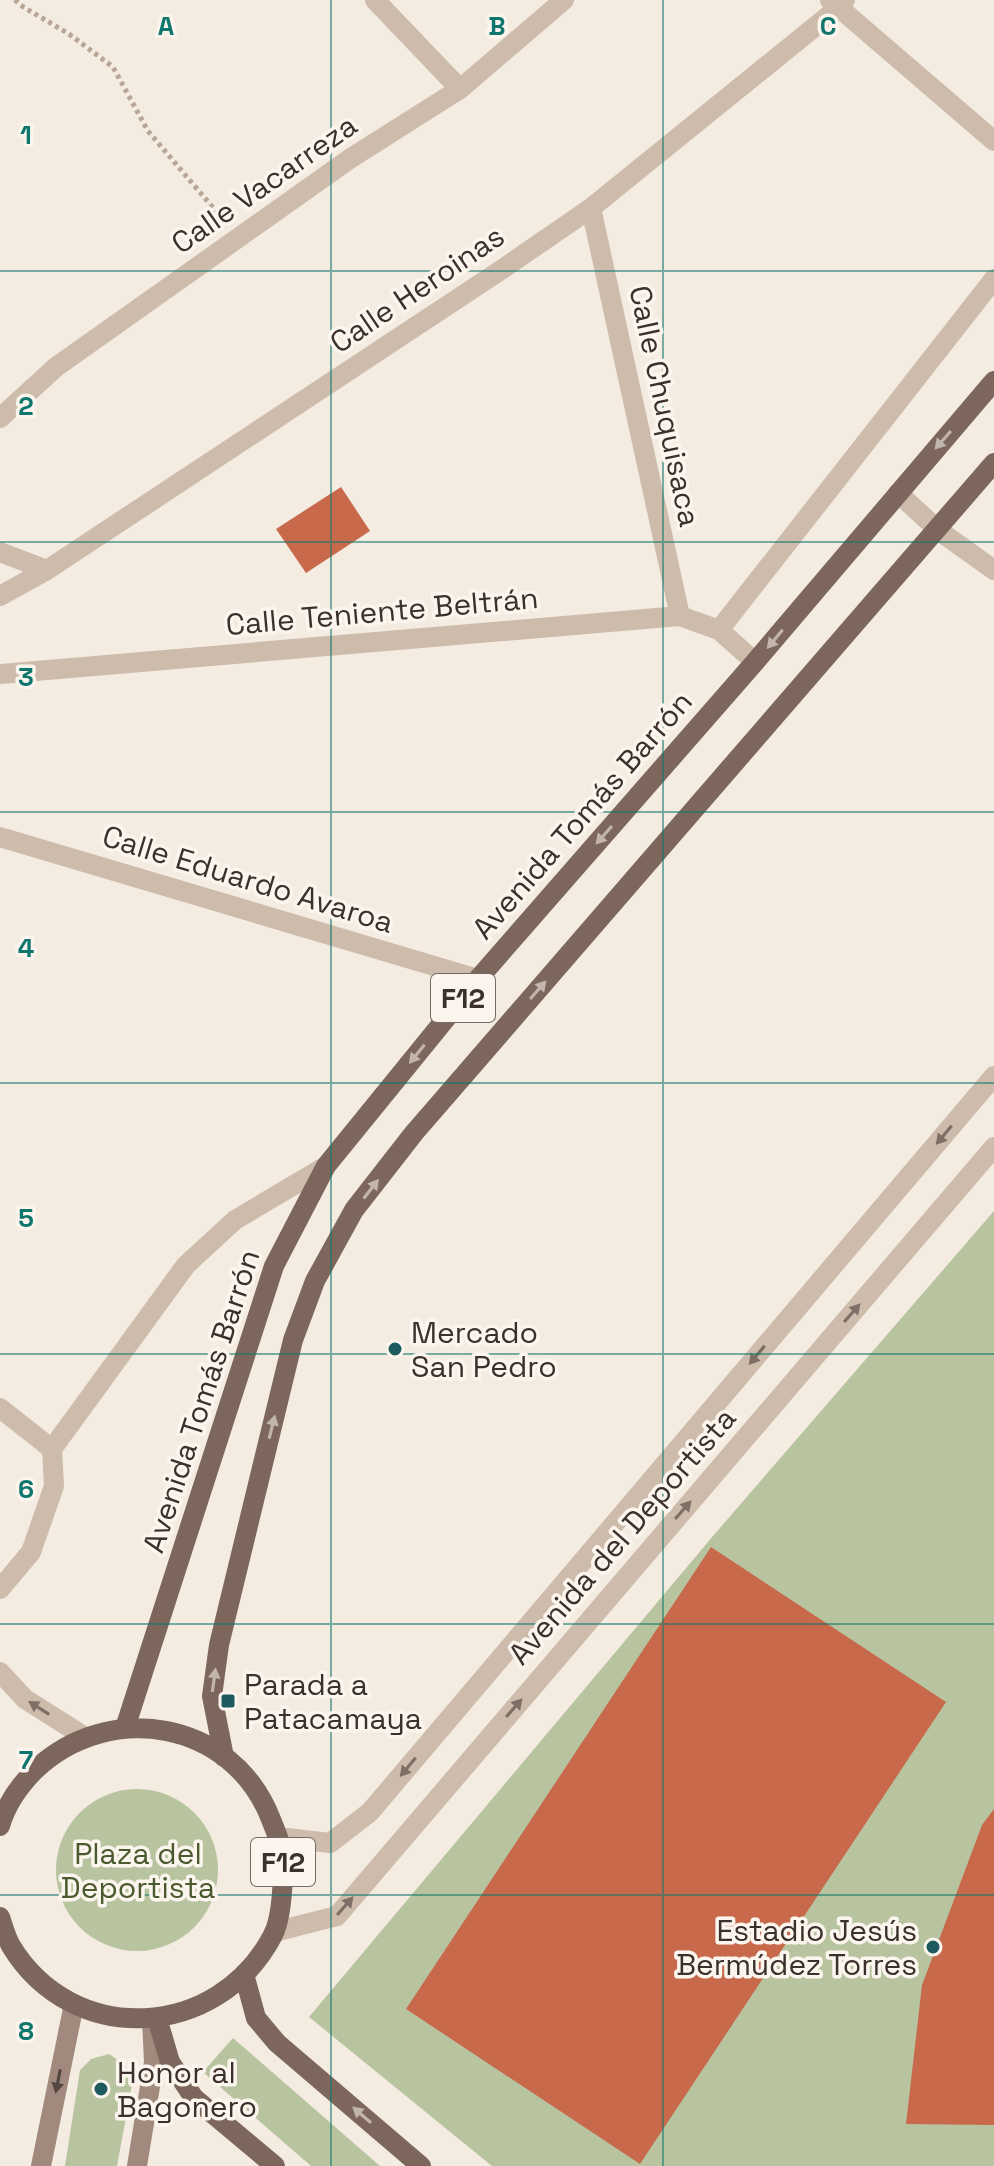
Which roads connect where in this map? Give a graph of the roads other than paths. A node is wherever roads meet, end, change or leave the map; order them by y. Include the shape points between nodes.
1 (375, 0) edge
2 (564, 0) edge
3 (838, 3) edge
4 (460, 89) junction
5 (994, 141) edge
6 (591, 208) junction
7 (994, 279) edge
8 (994, 381) edge
9 (0, 418) edge
10 (994, 463) edge
11 (898, 493) junction
12 (938, 530) junction
13 (0, 552) edge
14 (47, 570) junction
15 (994, 570) edge
16 (0, 596) edge
17 (680, 616) junction
18 (719, 630) junction
19 (755, 662) junction
20 (0, 674) edge
21 (0, 837) edge
22 (478, 979) junction
23 (994, 1076) edge
24 (994, 1147) edge
25 (326, 1166) junction
26 (0, 1408) edge
27 (52, 1449) junction
28 (0, 1589) edge
29 (0, 1672) edge
30 (125, 1728) junction
31 (85, 1737) junction
32 (224, 1757) junction
33 (0, 1826) edge
34 (278, 1837) junction
35 (0, 1917) edge
36 (274, 1932) junction
37 (244, 1974) junction
38 (74, 2004) junction
39 (154, 2018) junction
40 (41, 2166) edge
41 (137, 2166) edge
42 (275, 2166) edge
43 (421, 2166) edge

1 - 4 street
2 - 4 street, Calle Vacarreza
3 - 5 street
3 - 6 street, Calle Heroinas
4 - 9 street, Calle Vacarreza via 351,158 56,367
6 - 14 street, Calle Heroinas
6 - 17 street, Calle Chuquisaca
7 - 18 street
8 -> 11 main road, Avenida Tomás Barrón / F12
10 - 12 main road, F12
11 - 12 street
11 -> 19 main road, Avenida Tomás Barrón / F12
12 - 15 street
32 -> 12 main road, F12 via 212,1696 223,1630 293,1340 315,1281 354,1210 425,1121
13 - 14 street
14 - 16 street, Calle Heroinas
17 - 18 street, Calle Teniente Beltrán
17 - 20 street, Calle Teniente Beltrán
18 - 19 street, Calle Teniente Beltrán
19 -> 22 main road, Avenida Tomás Barrón / F12
21 - 22 street, Calle Eduardo Avaroa
22 -> 25 main road, Avenida Tomás Barrón / F12
23 -> 34 street, Avenida del Deportista via 370,1812 330,1843
36 -> 24 street, Avenida del Deportista via 337,1916
25 - 27 street via 235,1220 186,1265
25 - 30 main road, Avenida Tomás Barrón / F12 via 274,1266
26 - 27 street
27 - 28 street via 54,1486 31,1552
31 -> 29 street via 25,1699
30 - 31 main road, F12
30 - 32 main road, F12 via 178,1733
31 - 33 main road, F12 via 51,1755 23,1782
32 - 34 main road, F12 via 263,1799
34 - 36 main road, F12 via 282,1897
35 - 38 main road, F12 via 10,1945 37,1979
36 - 37 main road, F12
37 - 39 main road, F12 via 188,2010
43 -> 37 main road via 277,2043 256,2018
38 - 39 main road, F12 via 125,2019
38 -> 40 main road
39 - 41 main road via 154,2062
39 - 42 main road via 170,2062 194,2098

